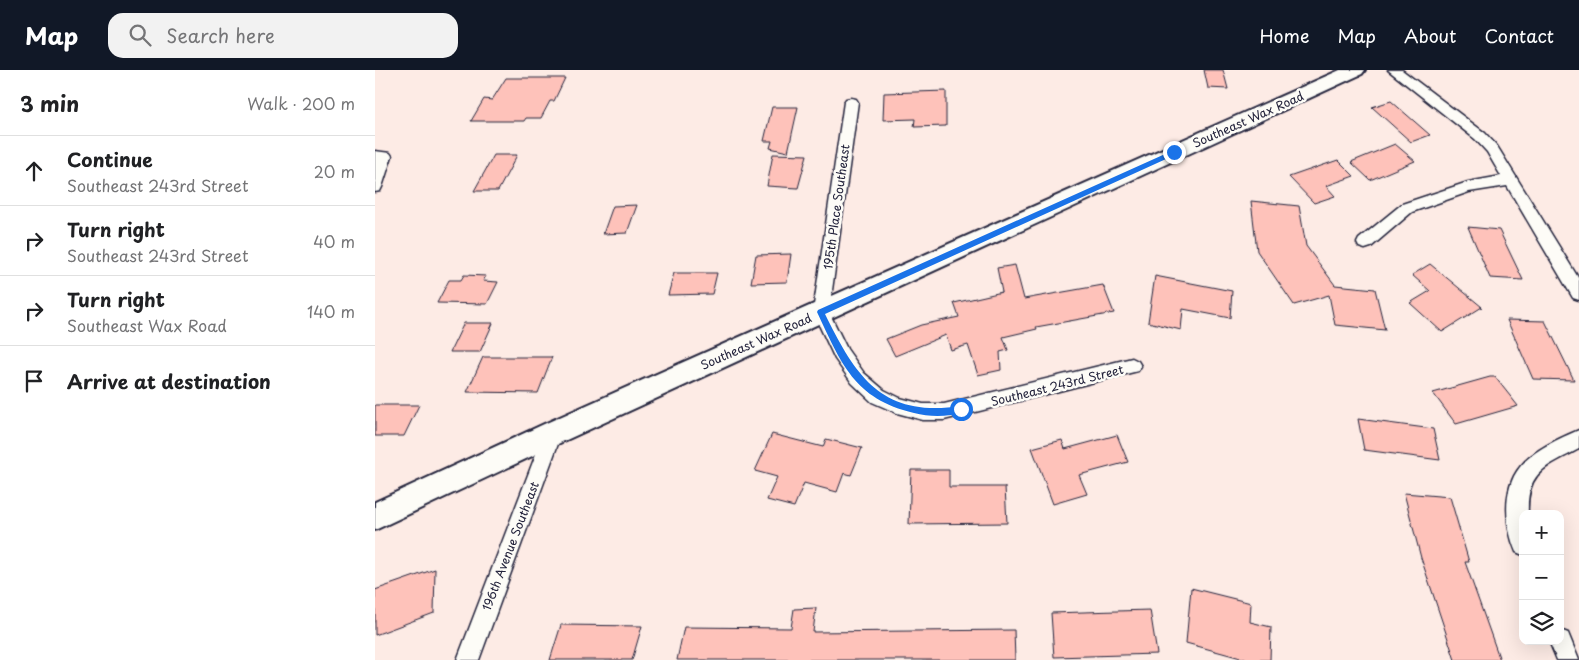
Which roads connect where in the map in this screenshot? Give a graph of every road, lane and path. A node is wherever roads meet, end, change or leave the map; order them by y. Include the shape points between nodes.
1 (1356, 70) edge
2 (1394, 70) edge
3 (851, 102) dead end
4 (375, 156) edge
5 (1512, 180) junction
6 (375, 186) edge
7 (1365, 243) dead end
8 (1579, 293) edge
9 (821, 312) junction
10 (1132, 366) dead end
11 (553, 433) junction
12 (1579, 439) edge
13 (375, 516) edge
14 (1519, 524) edge
15 (1562, 645) edge
16 (468, 660) edge
17 (1568, 660) edge

1 - 9 street, Southeast Wax Road
2 - 5 street via 1481,136
3 - 9 street, 195th Place Southeast
4 - 6 street via 385,156
5 - 7 street via 1468,187 1407,208
5 - 8 street
9 - 10 street, Southeast 243rd Street via 841,354 858,378 878,396 897,406 923,412 961,409
9 - 11 street, Southeast Wax Road
11 - 13 street, Southeast Wax Road
11 - 16 street, 196th Avenue Southeast
12 - 14 street via 1531,467 1519,486
15 - 17 street

